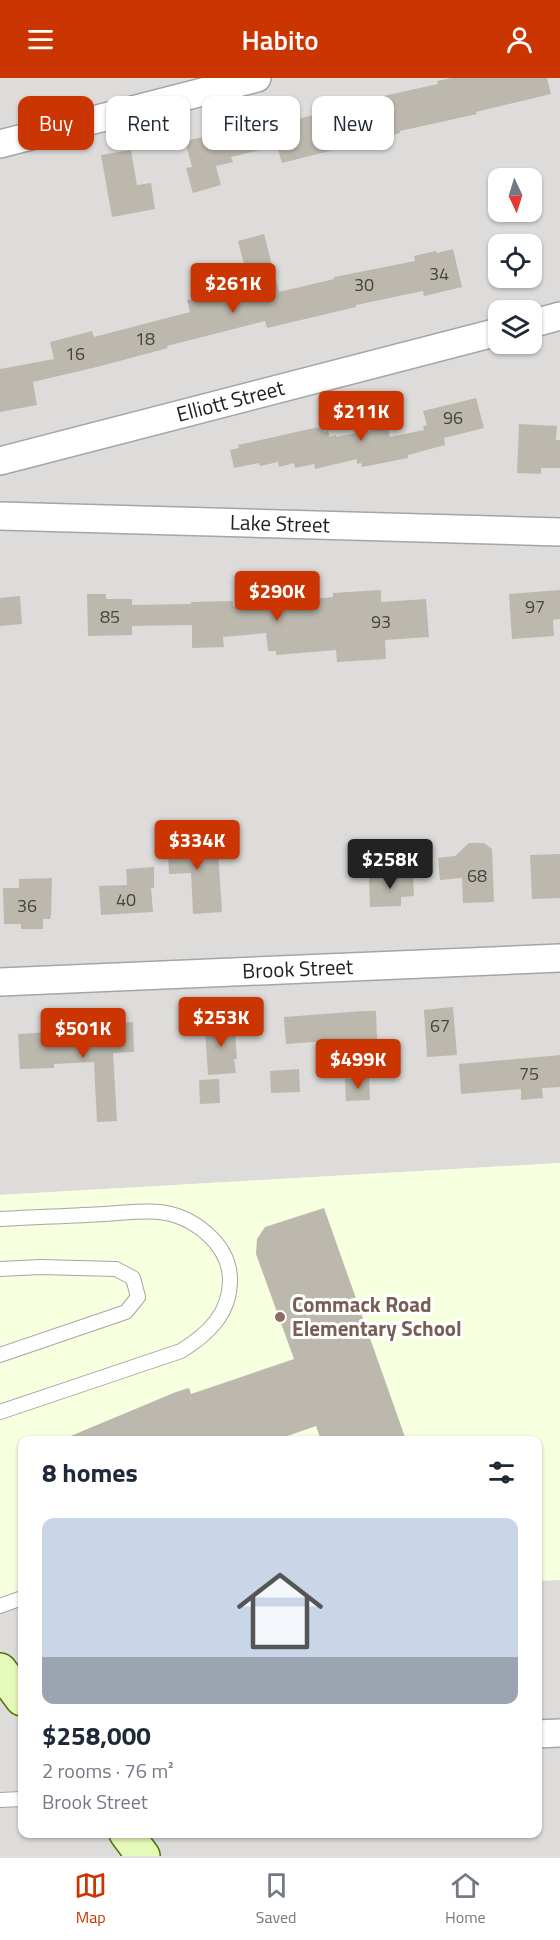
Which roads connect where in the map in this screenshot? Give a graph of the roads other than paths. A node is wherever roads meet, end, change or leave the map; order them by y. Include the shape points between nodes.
1 (257, 78) edge
2 (0, 144) edge
3 (560, 316) edge
4 (542, 321) edge
5 (488, 335) edge
6 (0, 461) edge
7 (0, 516) edge
8 (560, 532) edge
9 (560, 958) edge
10 (0, 982) edge
11 (0, 1219) edge
12 (0, 1269) edge
13 (0, 1355) edge
14 (0, 1412) edge
15 (18, 1600) edge
16 (0, 1606) edge
17 (0, 1670) edge
18 (18, 1694) edge
19 (560, 1733) edge
20 (542, 1734) edge
21 (18, 1799) edge
22 (0, 1800) edge
23 (130, 1838) edge
24 (143, 1856) edge

1 - 2 street
3 - 4 street
5 - 6 street, Elliott Street
7 - 8 street, Lake Street
9 - 10 street, Brook Street
11 - 14 lane via 161,1212 188,1221 210,1236 224,1255 230,1277 228,1300 216,1322 181,1351
12 - 13 lane via 116,1269 133,1278 138,1297 126,1312
15 - 16 lane
17 - 18 street
19 - 20 street
21 - 22 lane
23 - 24 street

